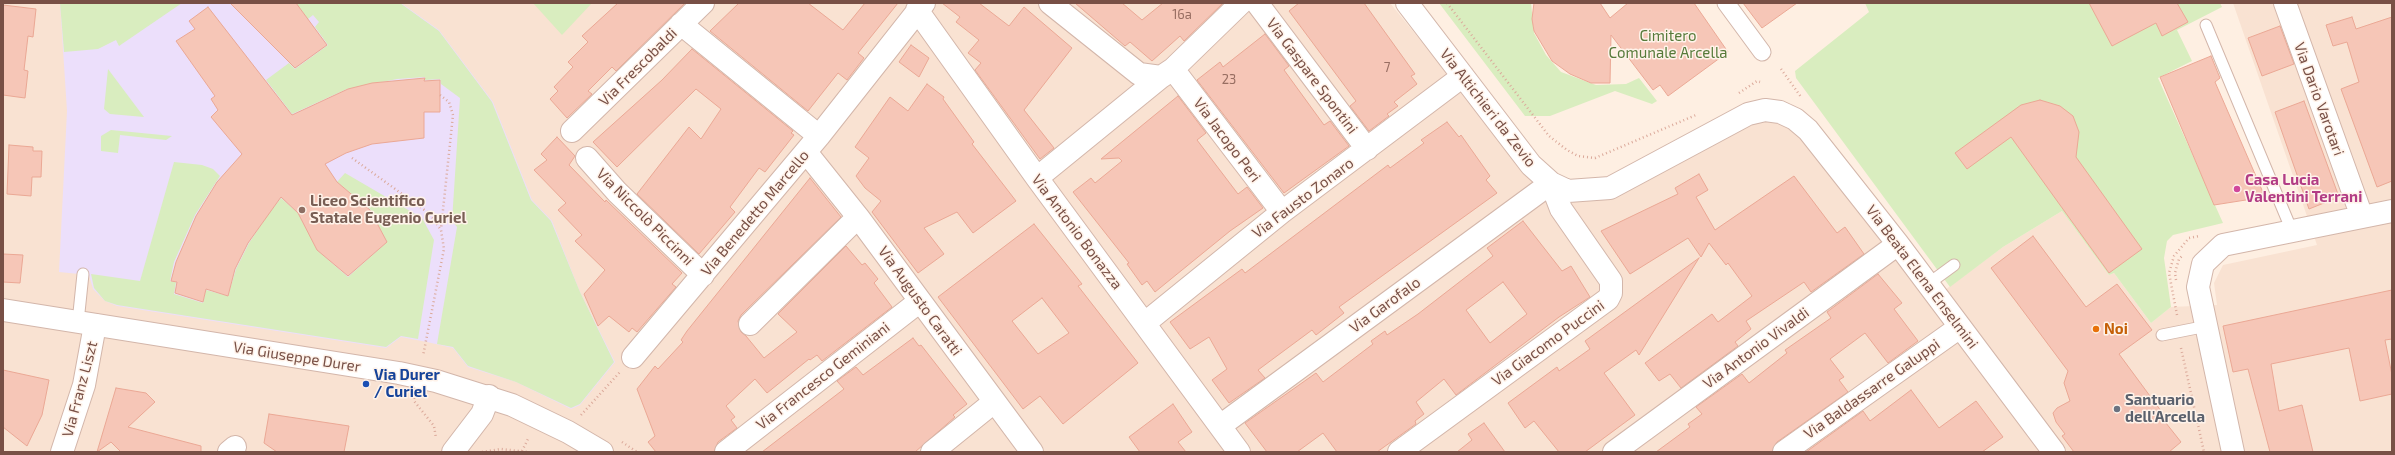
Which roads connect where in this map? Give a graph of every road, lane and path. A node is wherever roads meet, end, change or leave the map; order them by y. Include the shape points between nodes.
1 (703, 3) edge
2 (1050, 3) edge
3 (1241, 3) edge
4 (1257, 3) edge
5 (1407, 3) edge
6 (1447, 3) edge
7 (1726, 3) edge
8 (2285, 3) edge
9 (920, 7) edge
10 (681, 24) junction
11 (2206, 25) dead end
12 (1762, 52) dead end
13 (1167, 73) junction
14 (1464, 76) junction
15 (1760, 82) dead end
16 (1737, 94) dead end
17 (440, 95) dead end
18 (1703, 112) dead end
19 (1780, 112) joint
20 (572, 131) dead end
21 (812, 144) junction
22 (1367, 149) junction
23 (352, 158) dead end
24 (587, 158) dead end
25 (1037, 178) junction
26 (1550, 183) junction
27 (2392, 210) edge
28 (1282, 212) junction
29 (858, 217) junction
30 (2362, 217) junction
31 (441, 230) junction
32 (2292, 230) junction
33 (1898, 244) junction
34 (1954, 265) dead end
35 (83, 274) dead end
36 (704, 275) junction
37 (1928, 284) junction
38 (920, 300) junction
39 (2176, 305) dead end
40 (3, 310) edge
41 (1145, 323) junction
42 (87, 324) junction
43 (750, 324) dead end
44 (2207, 326) junction
45 (1960, 327) junction
46 (2178, 332) junction
47 (2162, 335) dead end
48 (633, 357) joint
49 (421, 361) dead end
50 (415, 392) dead end
51 (489, 396) junction
52 (994, 402) junction
53 (580, 417) dead end
54 (1220, 426) junction
55 (445, 448) edge
56 (62, 452) edge
57 (482, 452) edge
58 (528, 452) edge
59 (602, 452) edge
60 (726, 452) edge
61 (932, 452) edge
62 (1032, 452) edge
63 (1239, 452) edge
64 (1399, 452) edge
65 (1614, 452) edge
66 (1784, 452) edge
67 (2054, 452) edge
68 (2204, 452) edge
69 (2233, 452) edge

1 - 10 street, Via Frescobaldi
2 - 13 street via 1139,74
3 - 13 street
4 - 22 street, Via Gaspare Spontini
5 - 14 street, Via Altichieri da Zevio
6 - 18 path via 1549,136 1578,156 1595,158
7 - 12 street
8 - 30 street, Via Dario Varotari
9 - 21 street, Via Benedetto Marcello
9 - 25 street, Via Antonio Bonazza
10 - 20 street, Via Frescobaldi
10 - 21 street, Via Augusto Caratti
11 - 32 lane
13 - 25 street
13 - 28 street, Via Jacopo Peri
14 - 22 street, Via Fausto Zonaro
14 - 26 street, Via Altichieri da Zevio via 1531,165
15 - 16 path via 1757,81
17 - 31 path via 449,102 453,115
19 - 26 street, Via Altichieri da Zevio via 1765,110 1748,114 1610,188 1568,191
19 - 33 street, Via Beata Elena Enselmini via 1795,119 1808,130
21 - 29 street, Via Augusto Caratti
21 - 36 street, Via Benedetto Marcello
22 - 28 street, Via Fausto Zonaro
23 - 31 path via 430,214
24 - 36 street, Via Niccolò Piccinni via 617,192
25 - 41 street, Via Antonio Bonazza
26 - 54 street, Via Garofalo
26 - 64 street, Via Giacomo Puccini via 1561,209 1611,280 1611,293 1608,299
27 - 30 street
28 - 41 street, Via Fausto Zonaro
29 - 38 street, Via Augusto Caratti
29 - 43 street
30 - 32 street
31 - 49 path via 444,249 427,342
32 - 44 street via 2223,245 2203,264 2198,287
33 - 37 street, Via Beata Elena Enselmini
33 - 65 street, Via Antonio Vivaldi
34 - 37 lane
35 - 42 lane
36 - 48 street, Via Benedetto Marcello
37 - 45 street, Via Beata Elena Enselmini
38 - 52 street, Via Augusto Caratti
38 - 60 street, Via Francesco Geminiani
39 - 46 path
40 - 42 street, Via Giuseppe Durer
41 - 54 street, Via Antonio Bonazza
42 - 51 street, Via Giuseppe Durer via 399,373
42 - 56 street, Via Franz Liszt via 84,385
44 - 46 lane
44 - 69 street
45 - 66 street, Via Baldassarre Galuppi
45 - 67 street, Via Beata Elena Enselmini
46 - 47 lane
46 - 68 path
48 - 53 path
50 - 55 path via 414,401 434,426
51 - 55 street via 482,414
51 - 59 street, Via Giuseppe Durer via 539,417
52 - 61 street
52 - 62 street, Via Augusto Caratti
54 - 63 street, Via Antonio Bonazza
57 - 58 path via 501,449

